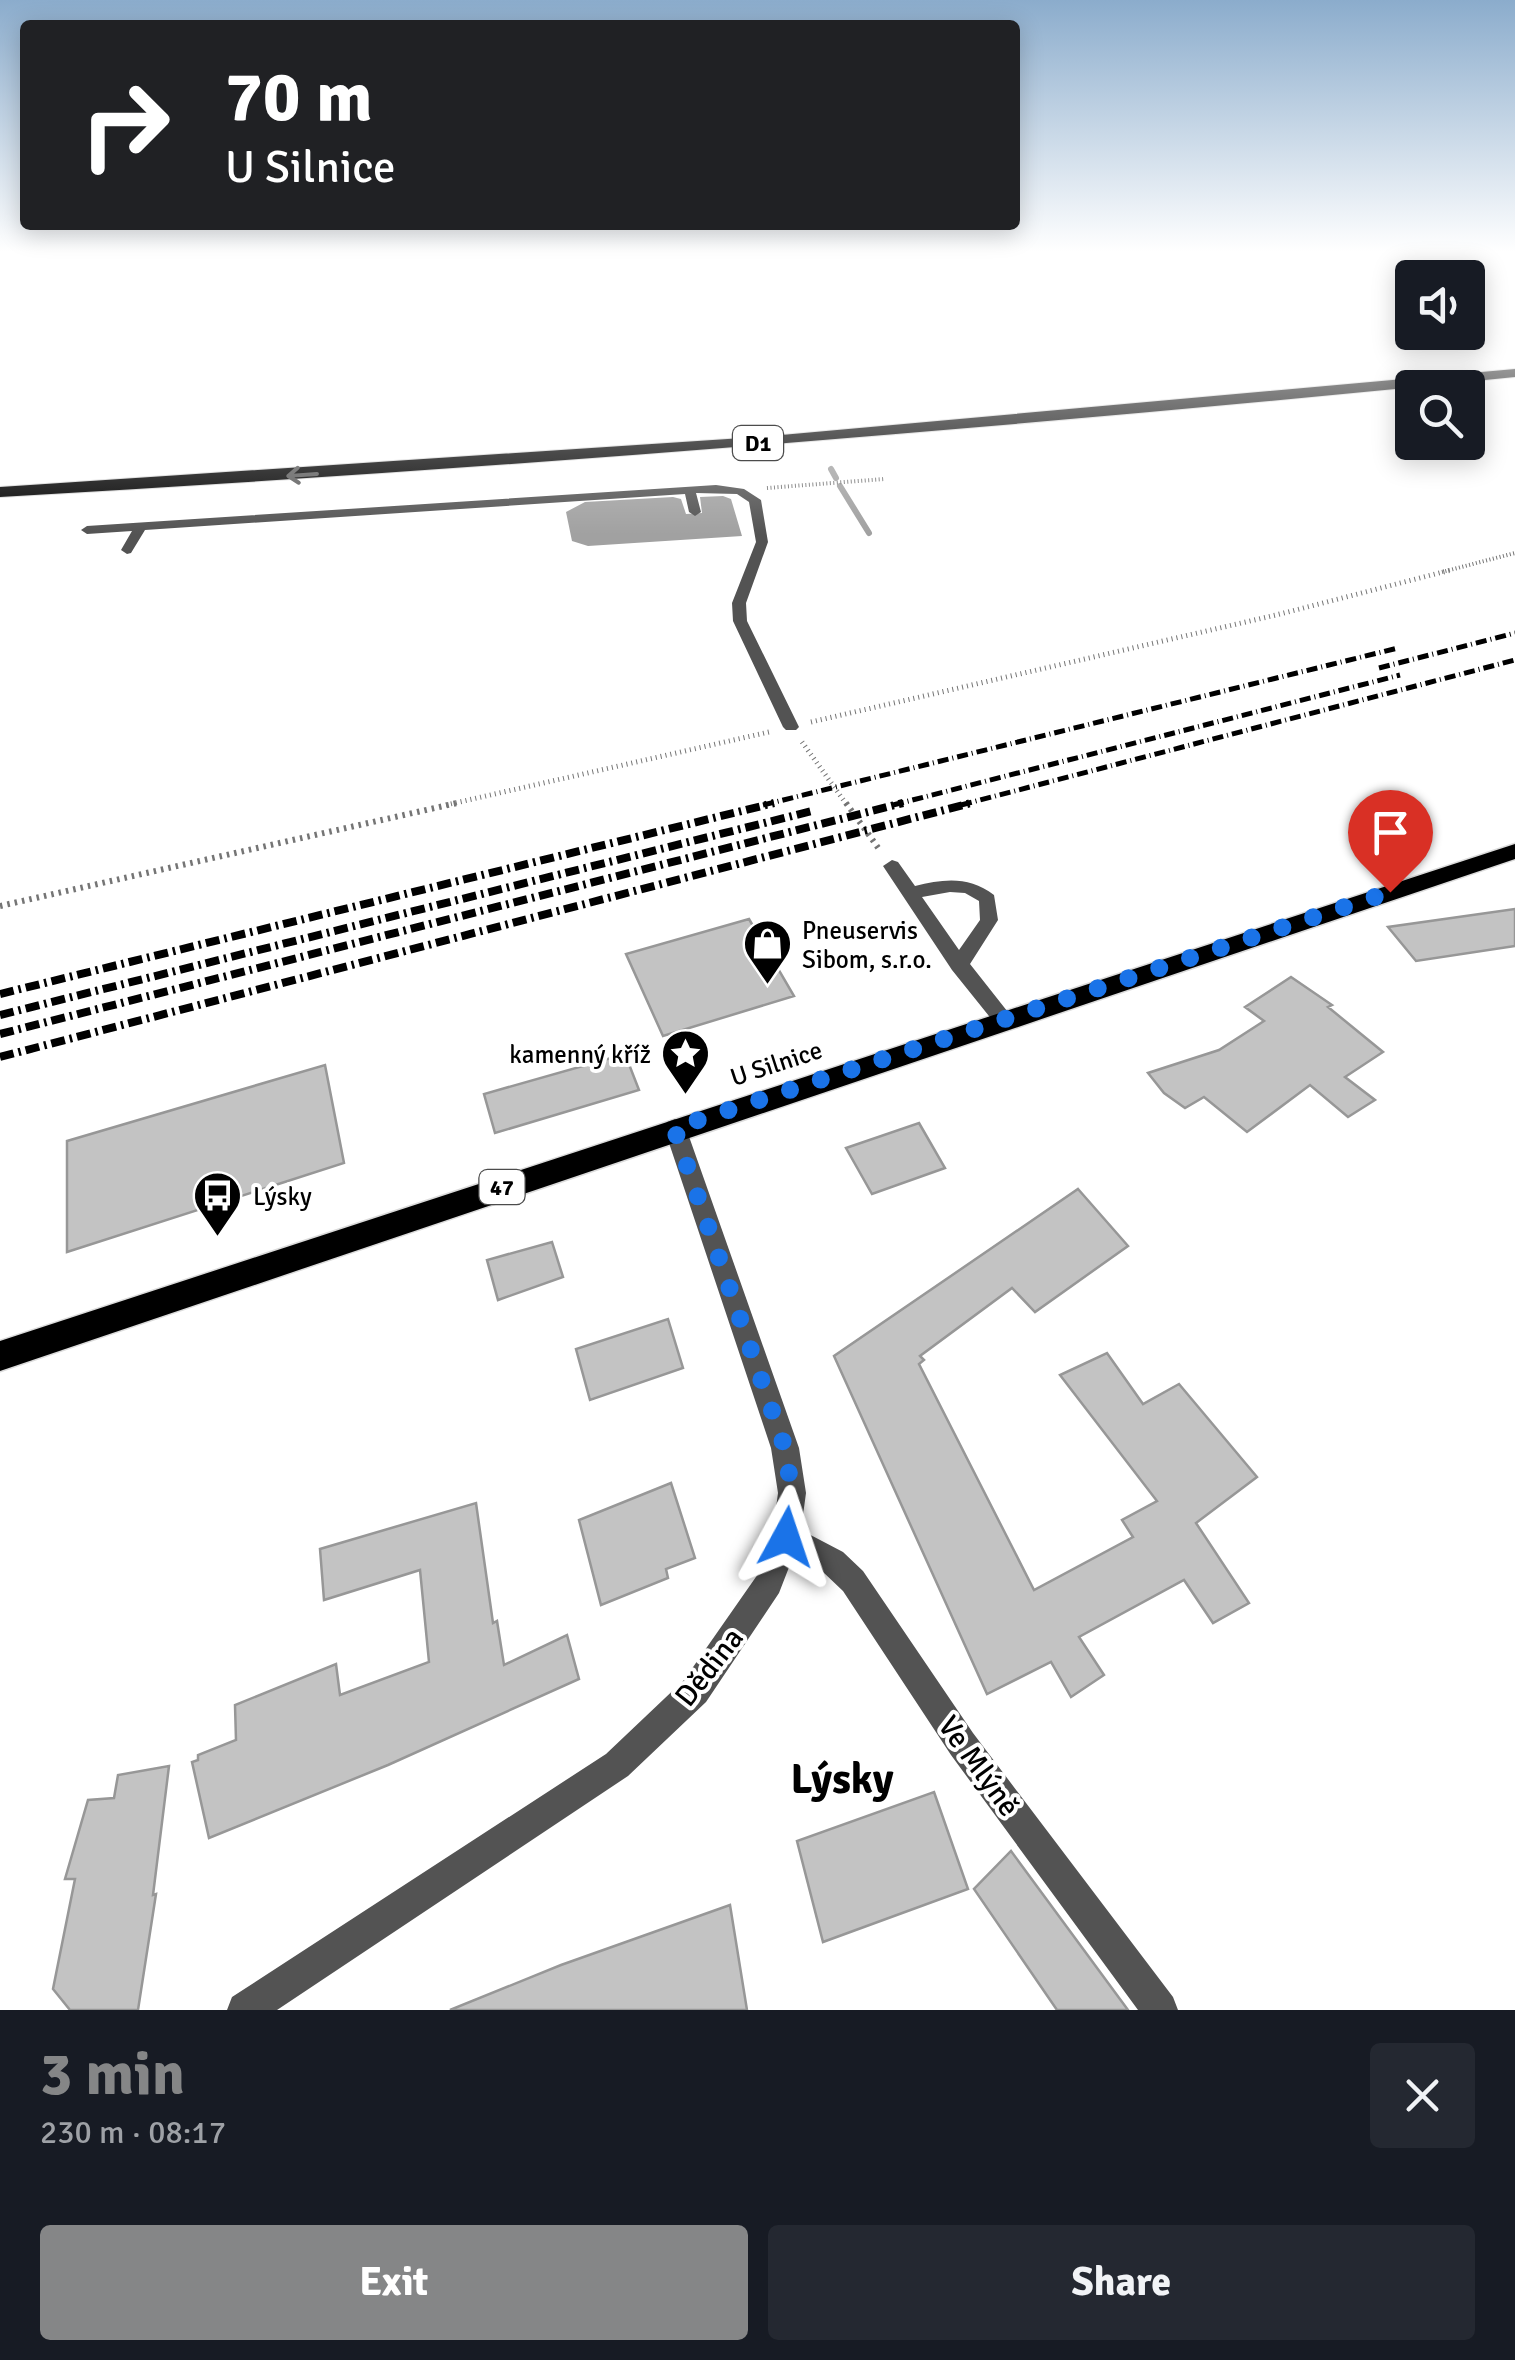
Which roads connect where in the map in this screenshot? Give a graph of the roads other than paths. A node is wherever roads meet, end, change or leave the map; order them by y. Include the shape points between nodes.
1 (1515, 373) edge
2 (1515, 388) edge
3 (1485, 391) edge
4 (1395, 400) edge
5 (690, 490) junction
6 (0, 492) edge
7 (0, 508) edge
8 (695, 512) dead end
9 (140, 527) junction
10 (87, 530) dead end
11 (128, 550) dead end
12 (792, 727) road end
13 (1515, 850) edge
14 (892, 866) road end
15 (910, 894) junction
16 (959, 964) junction
17 (1004, 1021) junction
18 (674, 1128) junction
19 (0, 1356) edge
20 (786, 1537) junction
21 (245, 2010) edge
22 (1160, 2010) edge

1 -> 6 highway, D1 via 665,450
2 - 3 highway
4 - 7 highway, D1 via 692,464
5 - 8 street
5 - 9 street
5 - 12 street via 724,488 755,500 763,532 739,603 740,621
9 - 10 street
9 - 11 street
13 - 17 main road, U Silnice / 47
14 - 15 street
15 - 16 street
15 - 16 street via 956,885 988,899 989,920
16 - 17 street
17 - 18 main road, U Silnice / 47
18 - 19 main road, U Silnice / 47
18 - 20 street, Dědina via 785,1448 792,1493
20 - 21 street, Dědina via 769,1584 730,1644 656,1731 616,1765
20 - 22 street, Ve Mlýně via 853,1581 962,1744

